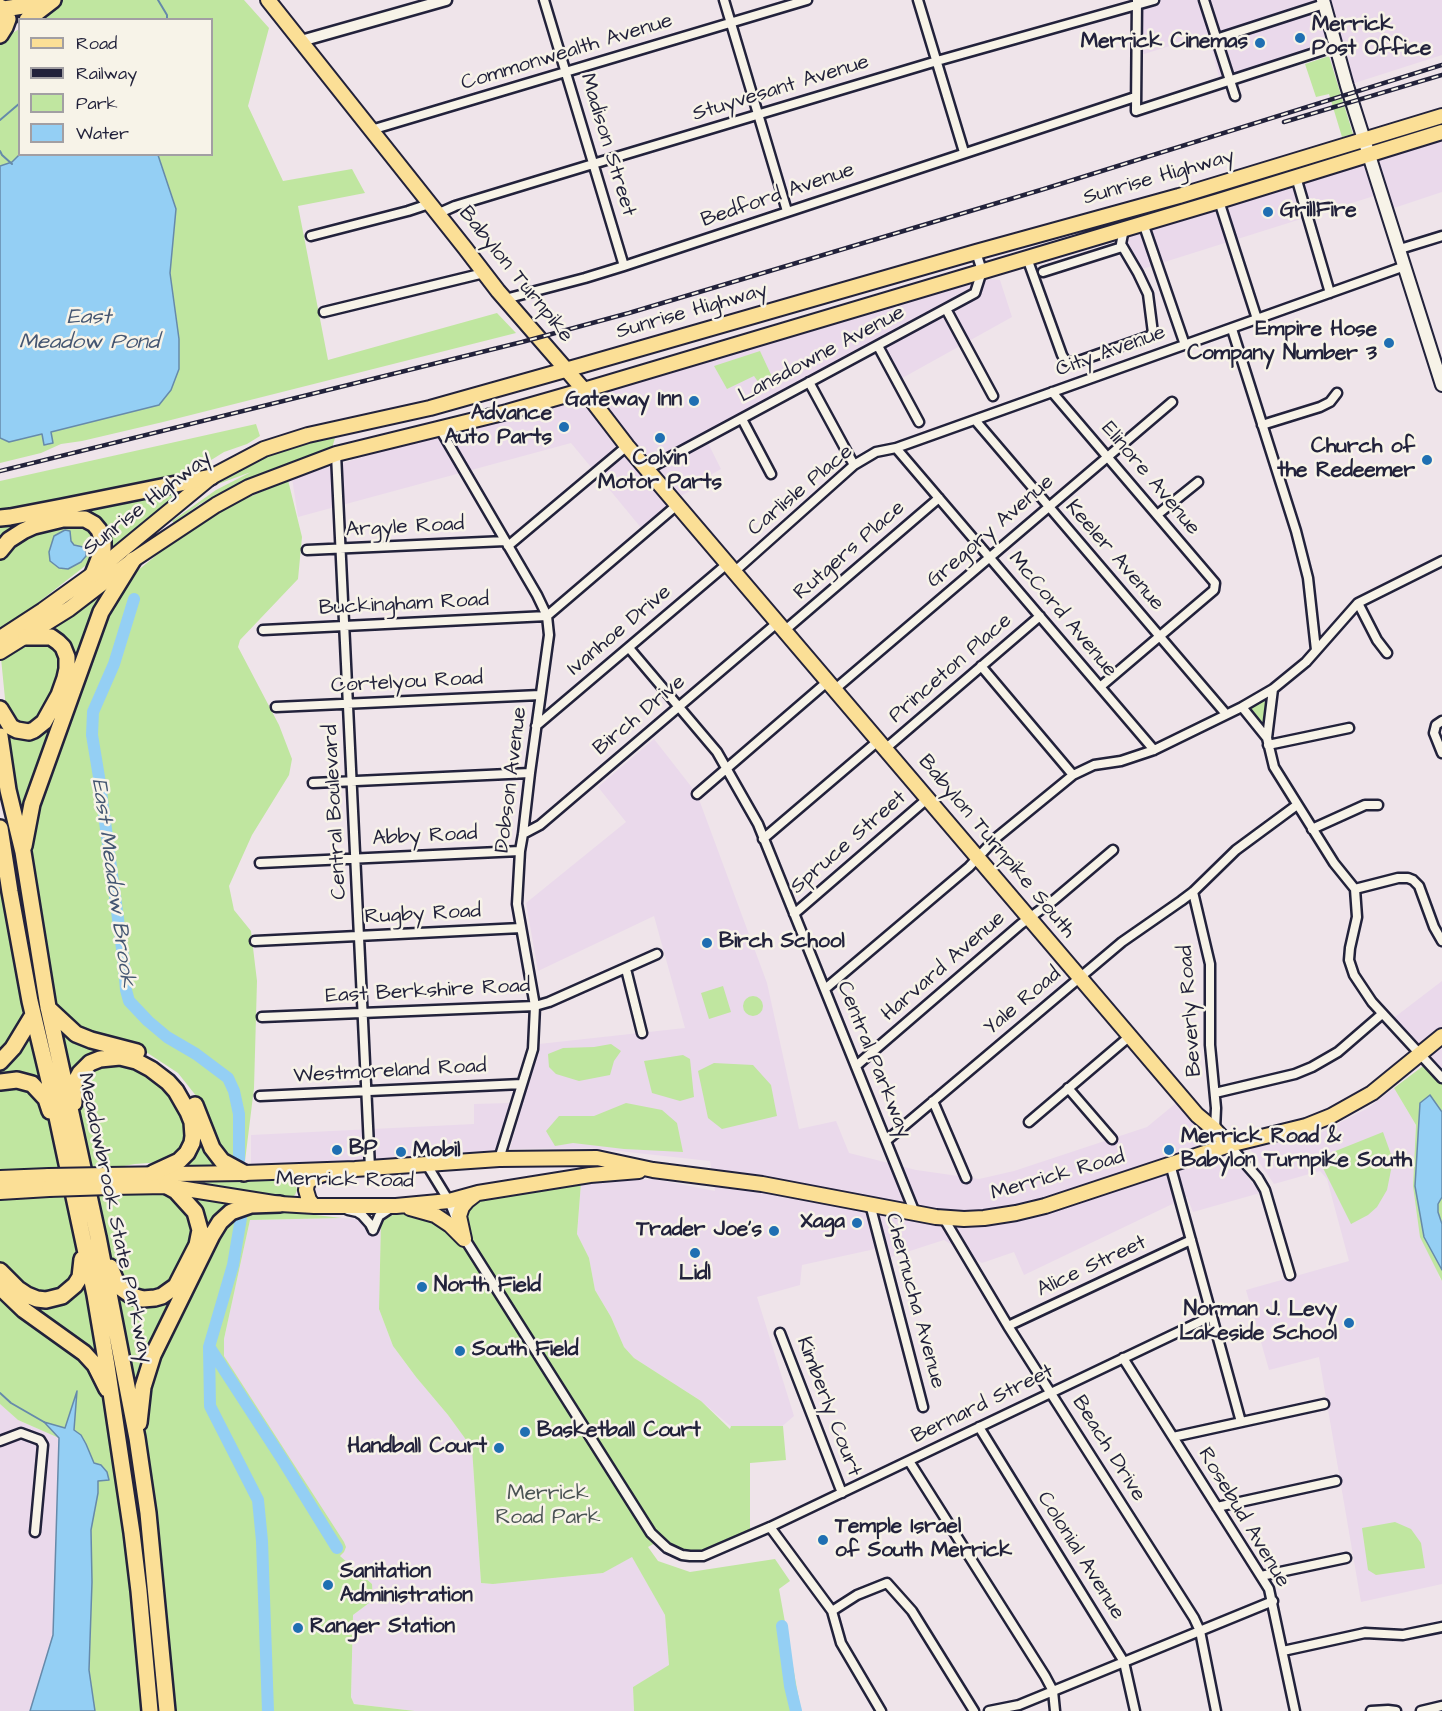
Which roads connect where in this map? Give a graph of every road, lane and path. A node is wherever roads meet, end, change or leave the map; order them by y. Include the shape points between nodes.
1 (39, 0) edge
2 (53, 0) edge
3 (268, 0) edge
4 (446, 0) edge
5 (544, 0) edge
6 (724, 0) edge
7 (807, 0) edge
8 (918, 0) edge
9 (1154, 0) edge
10 (1204, 0) edge
11 (1137, 2) edge
12 (1324, 2) edge
13 (2, 8) edge
14 (30, 18) edge
15 (731, 23) junction
16 (18, 25) edge
17 (0, 35) edge
18 (1216, 39) junction
19 (301, 41) junction
20 (1336, 46) junction
21 (937, 62) junction
22 (566, 73) junction
23 (1229, 81) junction
24 (1135, 96) junction
25 (1235, 96) dead end
26 (758, 115) junction
27 (1442, 116) edge
28 (371, 130) junction
29 (1442, 132) edge
30 (1365, 140) junction
31 (964, 152) junction
32 (1370, 155) junction
33 (593, 164) junction
34 (1296, 177) junction
35 (1219, 201) junction
36 (433, 209) junction
37 (787, 211) junction
38 (1143, 223) junction
39 (1124, 229) junction
40 (311, 236) dead end
41 (1442, 236) edge
42 (1122, 247) junction
43 (1400, 249) junction
44 (976, 252) junction
45 (1027, 258) junction
46 (624, 266) junction
47 (1405, 266) junction
48 (982, 271) junction
49 (1043, 272) dead end
50 (484, 273) junction
51 (1330, 293) junction
52 (505, 299) junction
53 (946, 309) junction
54 (324, 312) dead end
55 (1257, 319) junction
56 (1232, 328) junction
57 (1185, 345) junction
58 (878, 346) junction
59 (566, 370) junction
60 (809, 382) junction
61 (1442, 385) edge
62 (584, 390) junction
63 (1052, 392) junction
64 (1337, 393) dead end
65 (993, 396) dead end
66 (1172, 402) dead end
67 (742, 419) junction
68 (975, 420) junction
69 (369, 422) junction
70 (919, 422) dead end
71 (1262, 425) junction
72 (440, 429) junction
73 (627, 446) junction
74 (896, 448) junction
75 (336, 454) junction
76 (1107, 456) junction
77 (854, 465) junction
78 (648, 469) junction
79 (771, 474) dead end
80 (211, 477) junction
81 (1198, 482) dead end
82 (939, 498) junction
83 (677, 505) junction
84 (1048, 507) junction
85 (1158, 515) junction
86 (0, 518) edge
87 (507, 544) junction
88 (342, 549) junction
89 (0, 550) edge
90 (307, 550) dead end
91 (989, 557) junction
92 (133, 560) junction
93 (1442, 561) edge
94 (731, 568) junction
95 (93, 574) junction
96 (1358, 603) junction
97 (547, 616) junction
98 (1040, 616) junction
99 (345, 626) junction
100 (781, 627) junction
101 (263, 630) dead end
102 (1160, 636) junction
103 (26, 637) junction
104 (0, 638) edge
105 (629, 648) junction
106 (1316, 650) junction
107 (0, 652) edge
108 (1387, 653) dead end
109 (981, 666) junction
110 (831, 686) junction
111 (1100, 687) junction
112 (1273, 689) junction
113 (540, 695) junction
114 (349, 704) junction
115 (276, 707) dead end
116 (679, 707) junction
117 (1242, 707) junction
118 (0, 709) edge
119 (1226, 714) junction
120 (1442, 721) edge
121 (536, 726) junction
122 (1349, 728) dead end
123 (0, 736) edge
124 (1268, 742) junction
125 (881, 745) junction
126 (1154, 750) junction
127 (1442, 753) edge
128 (726, 769) junction
129 (530, 773) junction
130 (1073, 775) junction
131 (352, 781) junction
132 (313, 783) dead end
133 (697, 794) dead end
134 (927, 799) junction
135 (1297, 805) junction
136 (1378, 805) dead end
137 (0, 828) edge
138 (1312, 830) junction
139 (524, 834) junction
140 (763, 839) junction
141 (1113, 850) dead end
142 (520, 851) junction
143 (23, 852) junction
144 (977, 857) junction
145 (356, 858) junction
146 (260, 863) dead end
147 (0, 878) edge
148 (1355, 889) junction
149 (10, 892) junction
150 (1192, 892) junction
151 (794, 914) junction
152 (1029, 919) junction
153 (521, 928) junction
154 (359, 936) junction
155 (255, 941) dead end
156 (1442, 941) edge
157 (657, 954) dead end
158 (626, 969) junction
159 (1080, 978) junction
160 (825, 989) junction
161 (535, 1005) junction
162 (48, 1007) junction
163 (363, 1013) junction
164 (1382, 1014) junction
165 (33, 1015) junction
166 (262, 1017) dead end
167 (642, 1033) dead end
168 (1130, 1036) junction
169 (1442, 1036) edge
170 (1420, 1054) junction
171 (0, 1062) edge
172 (856, 1066) junction
173 (1442, 1078) edge
174 (0, 1082) edge
175 (522, 1084) junction
176 (1068, 1088) junction
177 (366, 1091) junction
178 (1215, 1093) junction
179 (260, 1096) dead end
180 (933, 1101) junction
181 (1029, 1122) dead end
182 (1215, 1130) junction
183 (68, 1135) junction
184 (1112, 1139) dead end
185 (886, 1141) junction
186 (1229, 1145) junction
187 (537, 1158) junction
188 (499, 1159) junction
189 (1170, 1164) junction
190 (427, 1165) junction
191 (370, 1168) junction
192 (354, 1169) junction
193 (653, 1170) junction
194 (280, 1171) junction
195 (153, 1173) junction
196 (244, 1173) junction
197 (0, 1178) edge
198 (966, 1178) dead end
199 (108, 1181) junction
200 (49, 1183) junction
201 (537, 1184) junction
202 (167, 1186) junction
203 (0, 1192) edge
204 (478, 1193) junction
205 (449, 1201) junction
206 (280, 1204) junction
207 (870, 1204) junction
208 (315, 1206) junction
209 (396, 1206) junction
210 (333, 1207) junction
211 (915, 1213) junction
212 (943, 1217) junction
213 (98, 1237) junction
214 (464, 1239) junction
215 (1191, 1240) junction
216 (84, 1247) junction
217 (0, 1271) edge
218 (1290, 1275) dead end
219 (0, 1287) edge
220 (1212, 1316) junction
221 (1008, 1326) junction
222 (780, 1333) dead end
223 (1123, 1358) junction
224 (1050, 1392) junction
225 (111, 1398) junction
226 (1324, 1404) dead end
227 (923, 1407) dead end
228 (1241, 1422) junction
229 (979, 1427) junction
230 (137, 1437) junction
231 (1173, 1437) junction
232 (0, 1441) edge
233 (909, 1461) junction
234 (1336, 1481) dead end
235 (842, 1493) junction
236 (1216, 1507) junction
237 (770, 1527) junction
238 (35, 1532) dead end
239 (1346, 1558) dead end
240 (1261, 1576) junction
241 (1273, 1601) junction
242 (832, 1611) junction
243 (1442, 1627) edge
244 (1200, 1631) junction
245 (1283, 1651) junction
246 (1124, 1662) junction
247 (1053, 1691) junction
248 (1442, 1706) edge
249 (150, 1711) edge
250 (167, 1711) edge
251 (881, 1711) edge
252 (974, 1711) edge
253 (989, 1711) edge
254 (1055, 1711) edge
255 (1135, 1711) edge
256 (1216, 1711) edge
257 (1295, 1711) edge
258 (1371, 1711) edge
259 (1396, 1711) edge
260 (1421, 1711) edge

1 - 13 highway
2 - 14 highway
3 - 19 main road, Babylon Turnpike
4 - 19 street
5 - 22 street, Madison Street
6 - 15 street
7 - 15 street, Commonwealth Avenue
8 - 21 street
9 - 11 street, Stuyvesant Avenue
10 - 18 street
11 - 21 street, Stuyvesant Avenue
11 - 24 street
12 - 18 street
12 - 20 main road
13 - 17 highway via 8,19
15 - 22 street, Commonwealth Avenue
15 - 26 street
16 - 17 highway
18 - 23 street
19 - 28 main road, Babylon Turnpike
20 - 23 street
20 - 30 main road
21 - 26 street, Stuyvesant Avenue
21 - 31 street
22 - 28 street, Commonwealth Avenue
22 - 33 street, Madison Street
23 - 24 street via 1136,111
23 - 25 street
24 - 31 street, Bedford Avenue
26 - 33 street, Stuyvesant Avenue
26 - 37 street
27 - 30 main road, Sunrise Highway
28 - 36 main road, Babylon Turnpike
29 - 32 main road, Sunrise Highway
30 - 32 main road
30 - 44 main road, Sunrise Highway
31 - 37 street, Bedford Avenue
32 - 34 main road, Sunrise Highway
32 - 43 main road
33 - 36 street, Stuyvesant Avenue via 455,206
33 - 46 street, Madison Street
34 - 35 main road, Sunrise Highway
34 - 51 street
35 - 38 main road, Sunrise Highway
35 - 55 street
36 - 40 street, Stuyvesant Avenue via 408,211
36 - 50 main road, Babylon Turnpike
37 - 46 street, Bedford Avenue
38 - 39 main road, Sunrise Highway
38 - 57 street
39 - 42 street
39 - 45 main road, Sunrise Highway
41 - 43 street
42 - 45 street via 1148,294 1154,333 1070,362 1062,355
42 - 49 street
43 - 47 main road
44 - 48 street
44 - 59 main road, Sunrise Highway
45 - 48 main road, Sunrise Highway
46 - 52 street, Bedford Avenue
47 - 51 street, City Avenue
47 - 61 main road
48 - 53 street, Lansdowne Avenue via 975,293
48 - 62 main road, Sunrise Highway
50 - 52 main road, Babylon Turnpike
50 - 54 street
51 - 55 street, City Avenue
52 - 59 main road, Babylon Turnpike
53 - 58 street, Lansdowne Avenue
53 - 65 street
55 - 56 street, City Avenue
56 - 57 street, City Avenue
56 - 71 street
57 - 63 street, City Avenue
58 - 60 street, Lansdowne Avenue
58 - 70 street
59 - 62 main road, Babylon Turnpike
59 - 69 main road, Sunrise Highway
60 - 67 street, Lansdowne Avenue
60 - 77 street
62 - 72 main road, Sunrise Highway
62 - 73 main road, Babylon Turnpike
63 - 68 street, City Avenue
63 - 76 street, Elinore Avenue
64 - 71 street via 1320,407
66 - 76 street, Gregory Avenue
67 - 78 street, Lansdowne Avenue
67 - 79 street
68 - 74 street, City Avenue
68 - 84 street, Keeler Avenue
69 - 75 main road via 344,434 336,445
69 - 80 main road, Sunrise Highway via 264,449
71 - 106 street via 1308,578
72 - 75 main road, Sunrise Highway
72 - 87 street, Dobson Avenue
73 - 78 main road, Babylon Turnpike
73 - 87 street
74 - 77 street, Carlisle Place via 876,452
74 - 82 street, McCord Avenue
75 - 88 street, Central Boulevard
75 - 92 main road, Sunrise Highway via 249,487
76 - 84 street, Gregory Avenue
76 - 85 street, Elinore Avenue
77 - 94 street, Carlisle Place
78 - 83 main road, Babylon Turnpike
80 - 86 highway
80 - 95 main road, Sunrise Highway
81 - 85 street
82 - 91 street, McCord Avenue
82 - 100 street, Rutgers Place
83 - 94 main road, Babylon Turnpike
83 - 97 street
84 - 91 street, Gregory Avenue
84 - 102 street, Keeler Avenue
85 - 102 street, Elinore Avenue via 1215,583 1214,590
87 - 88 street, Argyle Road
87 - 97 street, Dobson Avenue
88 - 90 street, Argyle Road
88 - 99 street, Central Boulevard
89 - 95 highway via 34,526 85,519 99,530 103,541
91 - 98 street, McCord Avenue
91 - 110 street, Gregory Avenue
92 - 103 main road, Sunrise Highway
92 - 143 highway via 101,612 32,804
93 - 96 street
94 - 100 main road, Babylon Turnpike South
94 - 105 street, Ivanhoe Drive
95 - 104 main road, Sunrise Highway
96 - 106 street
96 - 108 street
97 - 99 street, Buckingham Road
97 - 113 street, Dobson Avenue via 549,643
98 - 109 street, Princeton Place
98 - 111 street, McCord Avenue
99 - 101 street, Buckingham Road
99 - 114 street, Central Boulevard
100 - 110 main road, Babylon Turnpike South
100 - 116 street, Birch Drive
102 - 111 street
102 - 119 street, Keeler Avenue
103 - 107 main road, Sunrise Highway
103 - 118 highway via 51,638 63,648 68,660 62,686 44,722 29,732 11,727
105 - 116 street, Central Parkway
105 - 121 street, Ivanhoe Drive
106 - 112 street
109 - 125 street, Princeton Place
109 - 130 street
110 - 125 main road, Babylon Turnpike South
110 - 128 street, Gregory Avenue
111 - 126 street, McCord Avenue
112 - 117 street
112 - 124 street
113 - 114 street, Cortelyou Road
113 - 121 street, Dobson Avenue
114 - 115 street, Cortelyou Road
114 - 131 street, Central Boulevard
116 - 128 street, Central Parkway via 717,752
116 - 139 street, Birch Drive via 540,825
117 - 119 street
117 - 124 street
119 - 126 street
120 - 127 street via 1434,733
121 - 129 street, Dobson Avenue
122 - 124 street
123 - 143 highway, Meadowbrook State Parkway
124 - 135 street via 1274,767
125 - 134 main road, Babylon Turnpike South
125 - 140 street, Princeton Place
126 - 130 street via 1094,765
128 - 133 street, Gregory Avenue
128 - 140 street, Central Parkway
129 - 131 street
129 - 139 street, Dobson Avenue
130 - 144 street
131 - 132 street
131 - 145 street, Central Boulevard
134 - 144 main road, Babylon Turnpike South
134 - 151 street, Spruce Street
135 - 138 street
135 - 150 street, Yale Road via 1228,856
136 - 138 street via 1365,805
137 - 149 highway, Meadowbrook State Parkway
138 - 148 street
139 - 142 street, Dobson Avenue
140 - 151 street, Central Parkway
141 - 152 street, Harvard Avenue
142 - 145 street, Abby Road
142 - 153 street, Dobson Avenue
143 - 162 highway, Meadowbrook State Parkway
144 - 152 main road, Babylon Turnpike South
144 - 160 street
145 - 146 street, Abby Road
145 - 154 street, Central Boulevard
147 - 149 highway
148 - 156 street via 1398,878 1413,880
148 - 164 street via 1350,965 1362,989
149 - 165 highway, Meadowbrook State Parkway
150 - 159 street, Yale Road via 1131,935
150 - 178 street, Beverly Road via 1210,964 1210,1045
151 - 160 street, Central Parkway
152 - 159 main road, Babylon Turnpike South
152 - 172 street, Harvard Avenue
153 - 154 street, Rugby Road
153 - 161 street, Dobson Avenue
154 - 155 street, Rugby Road
154 - 163 street, Central Boulevard
157 - 158 street, East Berkshire Road
158 - 161 street, East Berkshire Road
158 - 167 street
159 - 168 main road, Babylon Turnpike South
159 - 180 street, Yale Road
160 - 172 street, Central Parkway
161 - 163 street, East Berkshire Road
161 - 175 street, Dobson Avenue via 532,1049
162 - 183 highway, Meadowbrook State Parkway
162 - 196 highway via 76,1034 140,1053 169,1070 191,1098 212,1148 222,1161
163 - 166 street, East Berkshire Road
163 - 177 street, Central Boulevard
164 - 170 street
164 - 178 street via 1338,1052 1312,1067
165 - 171 highway
165 - 183 highway, Meadowbrook State Parkway
168 - 176 street
168 - 182 main road, Babylon Turnpike South via 1197,1115
169 - 170 main road, Merrick Road
170 - 173 street
170 - 186 main road, Merrick Road via 1372,1093 1331,1116
172 - 185 street, Central Parkway
174 - 183 highway via 24,1081 37,1088
175 - 177 street, Westmoreland Road
175 - 188 street, Dobson Avenue
176 - 181 street
176 - 184 street
177 - 179 street, Westmoreland Road
177 - 191 street, Central Boulevard
178 - 182 street, Beverly Road
180 - 185 street, Yale Road
180 - 198 street
182 - 186 main road, Babylon Turnpike South
183 - 195 highway via 73,1086 80,1073 100,1059 120,1057 136,1061 168,1082 192,1122 192,1143 187,1153
183 - 213 highway, Meadowbrook State Parkway
183 - 216 highway, Meadowbrook State Parkway
185 - 211 street, Central Parkway
186 - 189 main road, Merrick Road
186 - 218 street via 1258,1178 1267,1195
187 - 188 main road, Merrick Road
187 - 193 main road, Merrick Road via 597,1158
187 - 201 main road
188 - 190 main road, Merrick Road
189 - 212 main road, Merrick Road via 1016,1214
189 - 215 street
190 - 191 main road, Merrick Road
190 - 205 street, Bernard Street
191 - 192 main road, Merrick Road
192 - 194 main road, Merrick Road
192 - 208 main road via 319,1175 307,1184 309,1200
193 - 201 main road, Merrick Road
193 - 207 main road, Merrick Road
194 - 196 main road, Merrick Road
194 - 206 main road via 290,1172 300,1188 290,1203
195 - 196 main road, Merrick Road
195 - 199 main road, Merrick Road
197 - 200 main road, Merrick Road
199 - 200 main road, Merrick Road, bridge
199 - 202 main road, Merrick Road
200 - 203 main road, Merrick Road
201 - 204 main road, Merrick Road
202 - 206 main road, Merrick Road
202 - 213 highway via 195,1212 200,1230 181,1278 169,1292 143,1299 124,1292
204 - 205 main road, Merrick Road
204 - 214 main road via 467,1200 459,1216
205 - 209 main road, Merrick Road
205 - 214 street, Bernard Street
206 - 208 main road, Merrick Road
206 - 230 highway via 250,1205 231,1212 212,1235 153,1355 143,1388
207 - 211 main road, Merrick Road
207 - 227 street, Chernucha Avenue
208 - 210 main road, Merrick Road
209 - 210 main road, Merrick Road
209 - 210 street via 379,1216 374,1230 357,1212
209 - 214 main road via 435,1215
211 - 212 main road, Merrick Road
212 - 221 street, Beach Drive
213 - 230 highway, Meadowbrook State Parkway
214 - 237 street, Bernard Street via 661,1544 682,1555 703,1556
215 - 220 street
215 - 221 street, Alice Street
216 - 217 highway via 80,1277 69,1291 55,1298 27,1295
216 - 225 highway, Meadowbrook State Parkway
219 - 225 highway via 24,1310 84,1353 95,1365
220 - 223 street, Bernard Street
220 - 228 street
221 - 224 street, Beach Drive
222 - 235 street, Kimberly Court
223 - 224 street, Bernard Street
223 - 231 street, Rosebud Avenue
224 - 229 street, Bernard Street
224 - 244 street, Beach Drive
225 - 249 highway, Meadowbrook State Parkway via 134,1544
226 - 228 street
228 - 231 street
229 - 233 street, Bernard Street
229 - 246 street, Colonial Avenue
230 - 250 highway, Meadowbrook State Parkway
231 - 236 street, Rosebud Avenue
232 - 238 street via 21,1433 43,1445
233 - 235 street, Bernard Street
233 - 247 street
234 - 236 street
235 - 237 street, Bernard Street
236 - 240 street, Rosebud Avenue
237 - 242 street
239 - 240 street
240 - 241 street, Rosebud Avenue
241 - 244 street
241 - 245 street, Rosebud Avenue
242 - 251 street via 841,1643
242 - 252 street via 887,1583 912,1611
243 - 245 street via 1403,1635 1365,1633
244 - 246 street
244 - 256 street, Beach Drive
245 - 257 street, Rosebud Avenue
246 - 247 street
246 - 255 street, Colonial Avenue
247 - 253 street via 1019,1705
247 - 254 street
248 - 260 street
258 - 259 street

